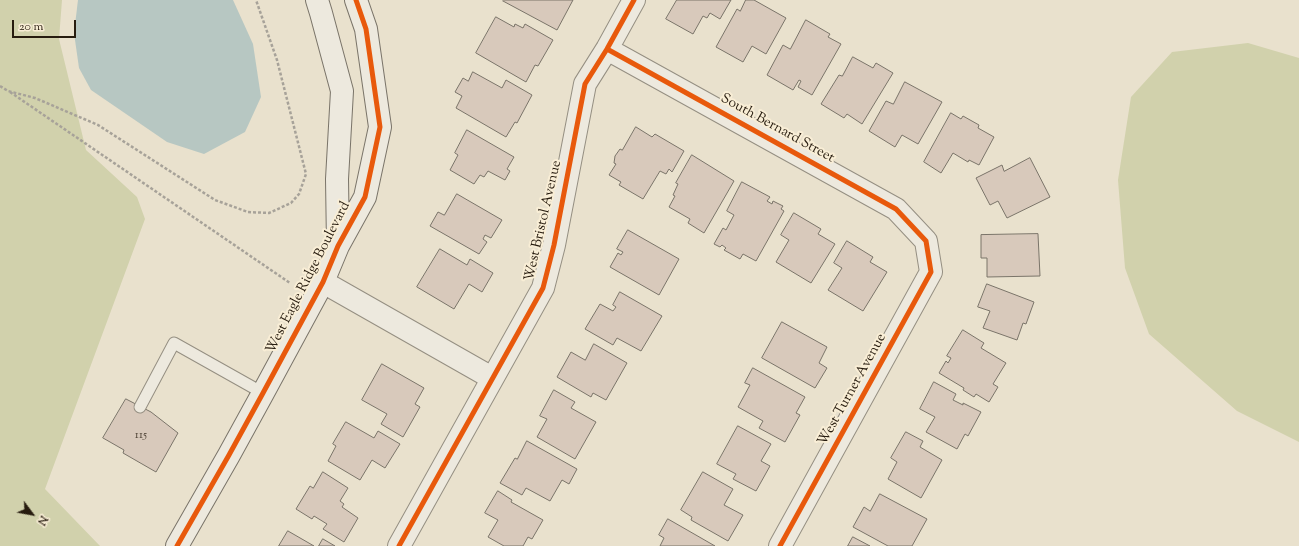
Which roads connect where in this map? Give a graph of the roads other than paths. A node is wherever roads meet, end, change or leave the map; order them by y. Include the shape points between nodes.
1 (317, 0) edge
2 (356, 0) edge
3 (634, 0) edge
4 (607, 49) junction
5 (926, 241) joint
6 (338, 246) junction
7 (323, 282) junction
8 (492, 378) junction
9 (263, 393) junction
10 (140, 406) dead end
11 (177, 546) edge
12 (399, 546) edge
13 (780, 546) edge

1 - 6 street, West Eagle Ridge Boulevard via 342,91 337,179
2 - 6 street, West Eagle Ridge Boulevard via 366,29 380,127 365,196
3 - 4 street, West Bristol Avenue
4 - 5 street, South Bernard Street via 896,209
4 - 8 street, West Bristol Avenue via 585,84 554,246 542,288
5 - 13 street, West Turner Avenue via 931,272
6 - 7 street, West Eagle Ridge Boulevard
7 - 8 street
7 - 9 street, West Eagle Ridge Boulevard
8 - 12 street, West Bristol Avenue
9 - 10 lane via 174,343
9 - 11 street, West Eagle Ridge Boulevard

